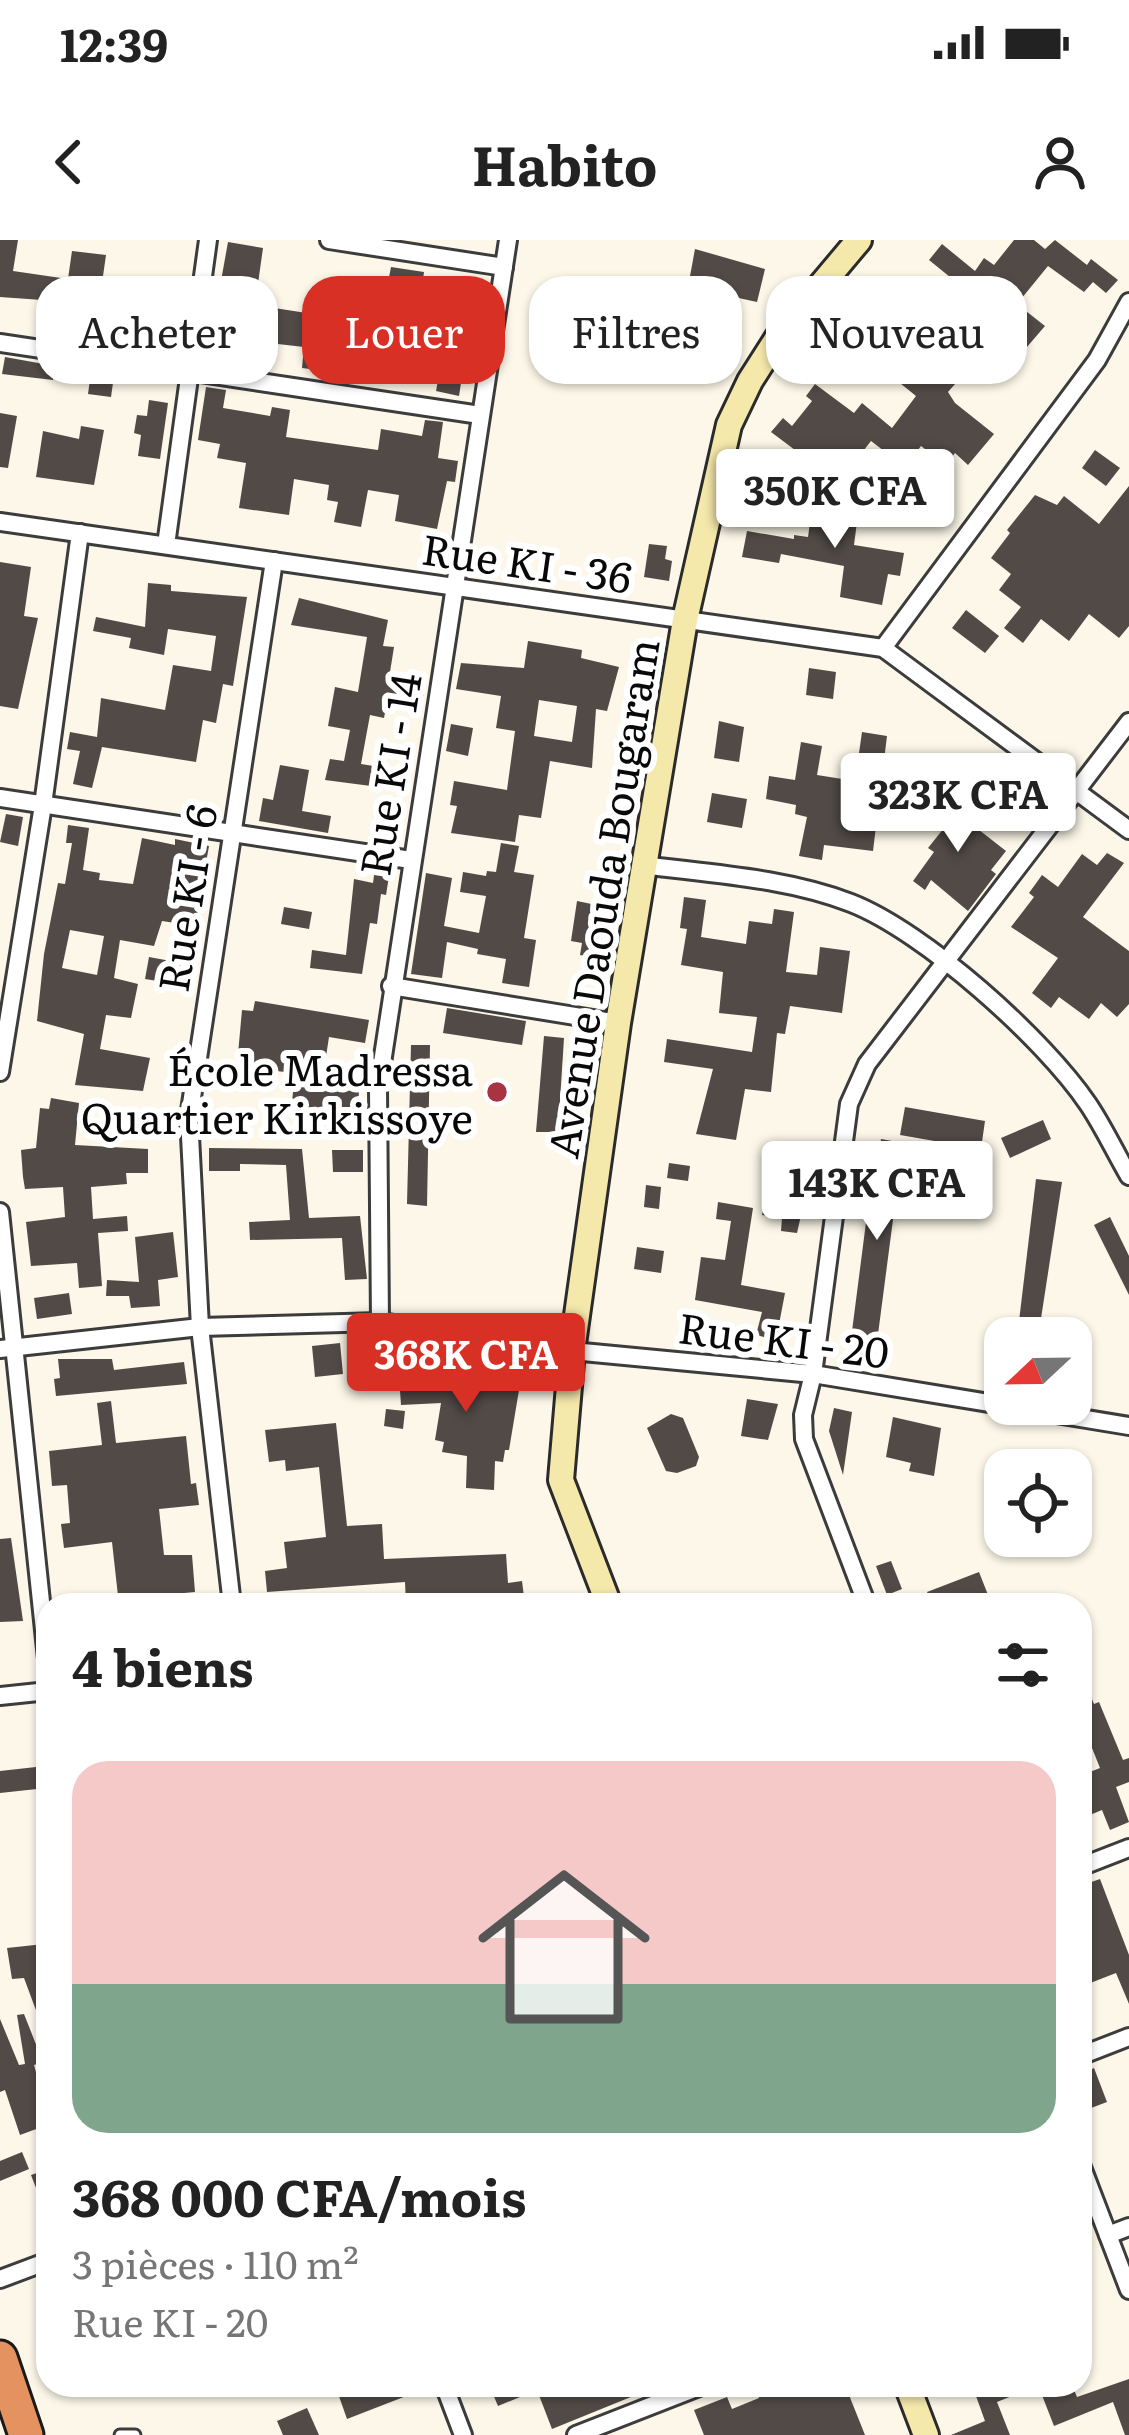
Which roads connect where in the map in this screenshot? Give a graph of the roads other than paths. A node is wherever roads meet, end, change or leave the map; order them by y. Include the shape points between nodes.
1 (208, 240) edge
2 (329, 240) edge
3 (508, 240) edge
4 (859, 240) edge
5 (504, 267) junction
6 (203, 276) edge
7 (1129, 302) edge
8 (0, 343) edge
9 (36, 348) edge
10 (187, 384) edge
11 (275, 384) edge
12 (480, 415) junction
13 (0, 522) edge
14 (80, 533) junction
15 (166, 545) junction
16 (274, 561) junction
17 (453, 586) junction
18 (685, 620) junction
19 (883, 648) junction
20 (1129, 722) edge
21 (1075, 788) junction
22 (0, 798) edge
23 (43, 805) junction
24 (1129, 830) edge
25 (231, 832) junction
26 (411, 860) junction
27 (644, 865) junction
28 (947, 964) junction
29 (391, 986) junction
30 (618, 1023) junction
31 (0, 1072) edge
32 (1129, 1176) edge
33 (0, 1212) edge
34 (380, 1322) junction
35 (200, 1327) junction
36 (6, 1349) edge
37 (572, 1351) junction
38 (813, 1374) junction
39 (1129, 1426) edge
40 (38, 1593) edge
41 (231, 1593) edge
42 (604, 1593) edge
43 (862, 1593) edge
44 (36, 1692) edge
45 (0, 1696) edge
46 (1129, 1848) edge
47 (1092, 1862) edge
48 (1129, 2037) edge
49 (1092, 2051) edge
50 (1092, 2193) edge
51 (1129, 2227) edge
52 (1108, 2235) junction
53 (36, 2266) edge
54 (0, 2279) edge
55 (1129, 2290) edge
56 (0, 2358) edge
57 (449, 2397) edge
58 (673, 2397) edge
59 (912, 2397) edge
60 (26, 2435) edge
61 (120, 2435) edge
62 (135, 2435) edge
63 (463, 2435) edge
64 (576, 2435) edge
65 (926, 2435) edge

1 - 6 street
2 - 5 street
3 - 5 street, Rue KI - 14
4 - 18 street, Avenue Daouda Bougaram via 780,334 729,424
5 - 12 street, Rue KI - 14
7 - 19 street via 1097,360
8 - 9 street
10 - 15 street
11 - 12 street
12 - 17 street, Rue KI - 14
13 - 14 street, Rue KI - 36
14 - 15 street, Rue KI - 36
14 - 23 street
15 - 16 street, Rue KI - 36
16 - 17 street, Rue KI - 36
16 - 25 street, Rue KI - 6
17 - 18 street, Rue KI - 36
17 - 26 street, Rue KI - 14
18 - 19 street, Rue KI - 36
18 - 27 street, Avenue Daouda Bougaram
19 - 21 street, Rue KI - 36
20 - 21 street
21 - 24 street, Rue KI - 36
21 - 28 street
22 - 23 street
23 - 25 street
23 - 31 street
25 - 26 street
25 - 35 street, Rue KI - 6 via 189,1117
26 - 29 street, Rue KI - 14
27 - 28 street via 846,901
27 - 30 street, Avenue Daouda Bougaram
28 - 32 street via 1038,1044 1088,1103
28 - 38 street via 868,1064 849,1104
29 - 30 street
29 - 34 street, Rue KI - 14 via 375,1149
30 - 37 street, Avenue Daouda Bougaram
33 - 36 street
34 - 35 street, Rue KI - 20
34 - 37 street, Rue KI - 20
35 - 36 street, Rue KI - 20
35 - 41 street, Rue KI - 6
36 - 40 street
37 - 38 street, Rue KI - 20
37 - 42 street, Avenue Daouda Bougaram via 561,1480
38 - 39 street, Rue KI - 20
38 - 43 street via 804,1439
44 - 45 street
46 - 47 street
48 - 49 street
50 - 52 street
51 - 52 street
52 - 55 street
53 - 54 street
56 - 60 highway
57 - 63 street
58 - 64 street
59 - 65 street
61 - 62 lane

